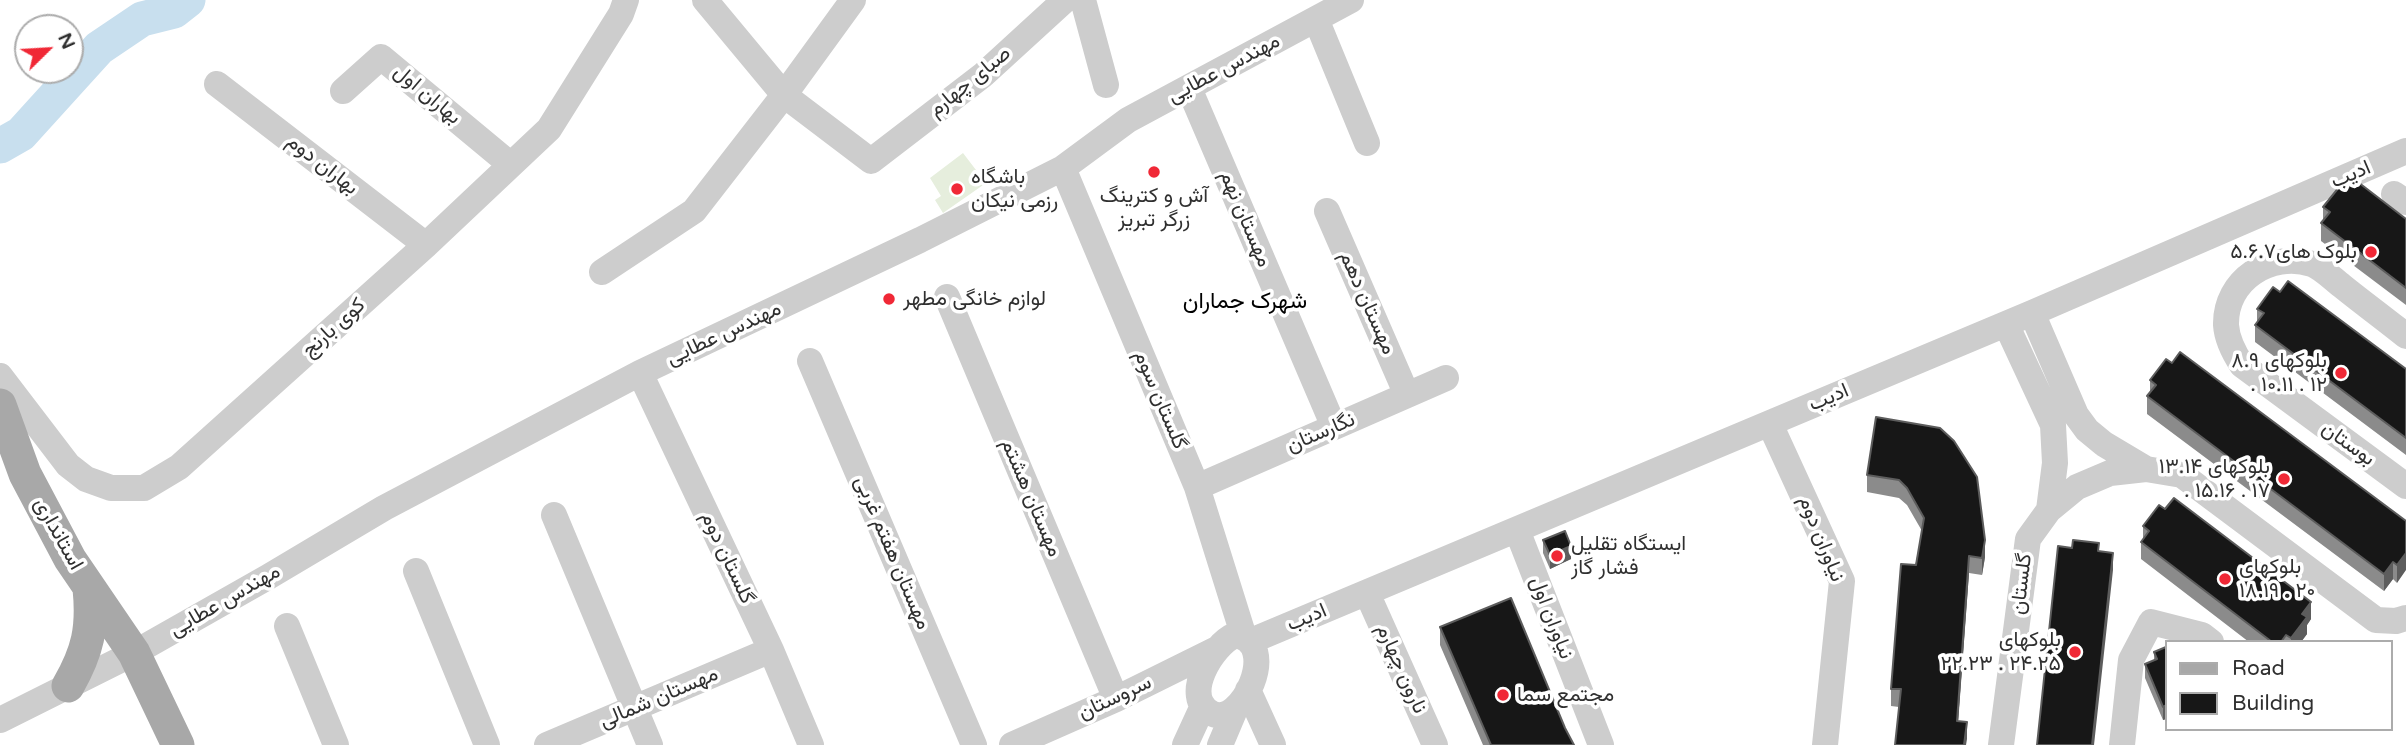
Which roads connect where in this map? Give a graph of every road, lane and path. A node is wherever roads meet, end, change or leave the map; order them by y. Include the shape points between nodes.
1 (626, 0) edge
2 (705, 0) edge
3 (853, 0) edge
4 (1065, 0) edge
5 (1083, 0) edge
6 (1351, 0) edge
7 (1316, 19) junction
8 (217, 84) dead end
9 (1107, 85) dead end
10 (1189, 88) junction
11 (344, 91) dead end
12 (783, 94) junction
13 (1367, 143) dead end
14 (2406, 151) edge
15 (511, 165) junction
16 (1063, 168) junction
17 (1326, 211) dead end
18 (426, 245) junction
19 (602, 272) dead end
20 (947, 297) dead end
21 (2032, 313) junction
22 (2006, 324) junction
23 (2406, 336) edge
24 (810, 361) dead end
25 (640, 373) junction
26 (0, 376) edge
27 (1446, 379) dead end
28 (1407, 395) junction
29 (0, 405) edge
30 (1770, 424) junction
31 (1334, 427) junction
32 (2146, 469) junction
33 (2406, 486) edge
34 (1196, 487) junction
35 (2049, 510) junction
36 (554, 515) dead end
37 (1517, 530) junction
38 (416, 571) dead end
39 (89, 588) junction
40 (1367, 593) junction
41 (2406, 618) edge
42 (287, 626) dead end
43 (2373, 631) edge
44 (1248, 639) junction
45 (2208, 640) edge
46 (1217, 649) junction
47 (771, 650) junction
48 (134, 653) junction
49 (68, 686) junction
50 (1116, 699) junction
51 (1241, 701) junction
52 (1202, 708) junction
53 (634, 709) junction
54 (0, 720) edge
55 (178, 745) edge
56 (336, 745) edge
57 (487, 745) edge
58 (547, 745) edge
59 (650, 745) edge
60 (811, 745) edge
61 (974, 745) edge
62 (1012, 745) edge
63 (1185, 745) edge
64 (1220, 745) edge
65 (1273, 745) edge
66 (1435, 745) edge
67 (1601, 745) edge
68 (1825, 745) edge
69 (2001, 745) edge
70 (2122, 745) edge

1 - 15 street, کوی بارنج via 549,129
2 - 12 street
3 - 12 street
4 - 12 street, صبای چهارم via 983,75 871,160
5 - 9 street
6 - 7 street, مهندس عطایی
7 - 10 street, مهندس عطایی
7 - 13 street
8 - 18 street, بهاران دوم
10 - 16 street, مهندس عطایی via 1128,120
10 - 31 street, مهستان نهم
11 - 15 street, بهاران اول via 382,57
12 - 19 street via 694,211
14 - 21 street, ادیب
15 - 18 street, کوی بارنج
16 - 25 street, مهندس عطایی
16 - 34 street, گلستان سوم
17 - 28 street, مهستان دهم
18 - 26 street, کوی بارنج via 179,467 144,488 111,488 76,472
20 - 50 street, مهستان هشتم
21 - 22 street, ادیب
21 - 32 street via 2076,415 2104,444
22 - 30 street, ادیب
22 - 35 street via 2053,425 2055,463
23 - 33 street, بوستان via 2315,265 2294,260 2264,266 2238,285 2226,326 2242,365
24 - 61 street, مهستان هفتم غربی
25 - 47 street, گلستان دوم
25 - 48 street, مهندس عطایی via 384,508
27 - 28 street, نگارستان
28 - 31 street, نگارستان
29 - 39 main road, استاندارى via 25,474
30 - 37 street, ادیب
30 - 68 street, نیاوران دوم via 1842,581
31 - 34 street, نگارستان
32 - 35 street, گلستان via 2110,473 2077,487
32 - 43 street, گلستان via 2182,475
34 - 44 street, گلستان سوم
35 - 69 street, گلستان via 2028,540
36 - 53 street
37 - 40 street, ادیب
37 - 67 street, نیاوران اول
38 - 57 street
39 - 48 main road, استاندارى
39 - 49 main road via 89,639
40 - 44 street, ادیب
40 - 66 street, نارون چهارم
41 - 43 street, گلستان
42 - 56 street
44 - 46 street via 1235,635
44 - 51 street via 1257,662
45 - 70 street via 2151,622 2131,660
46 - 50 street, سروستان
46 - 52 street via 1198,689
47 - 53 street, مهستان شمالی
47 - 60 street, گلستان دوم
48 - 49 street, مهندس عطایی
48 - 55 main road, استاندارى
49 - 54 street, مهندس عطایی
50 - 62 street, سروستان
51 - 52 street via 1224,716
51 - 64 street
51 - 65 street
52 - 63 street
53 - 58 street, مهستان شمالی
53 - 59 street

